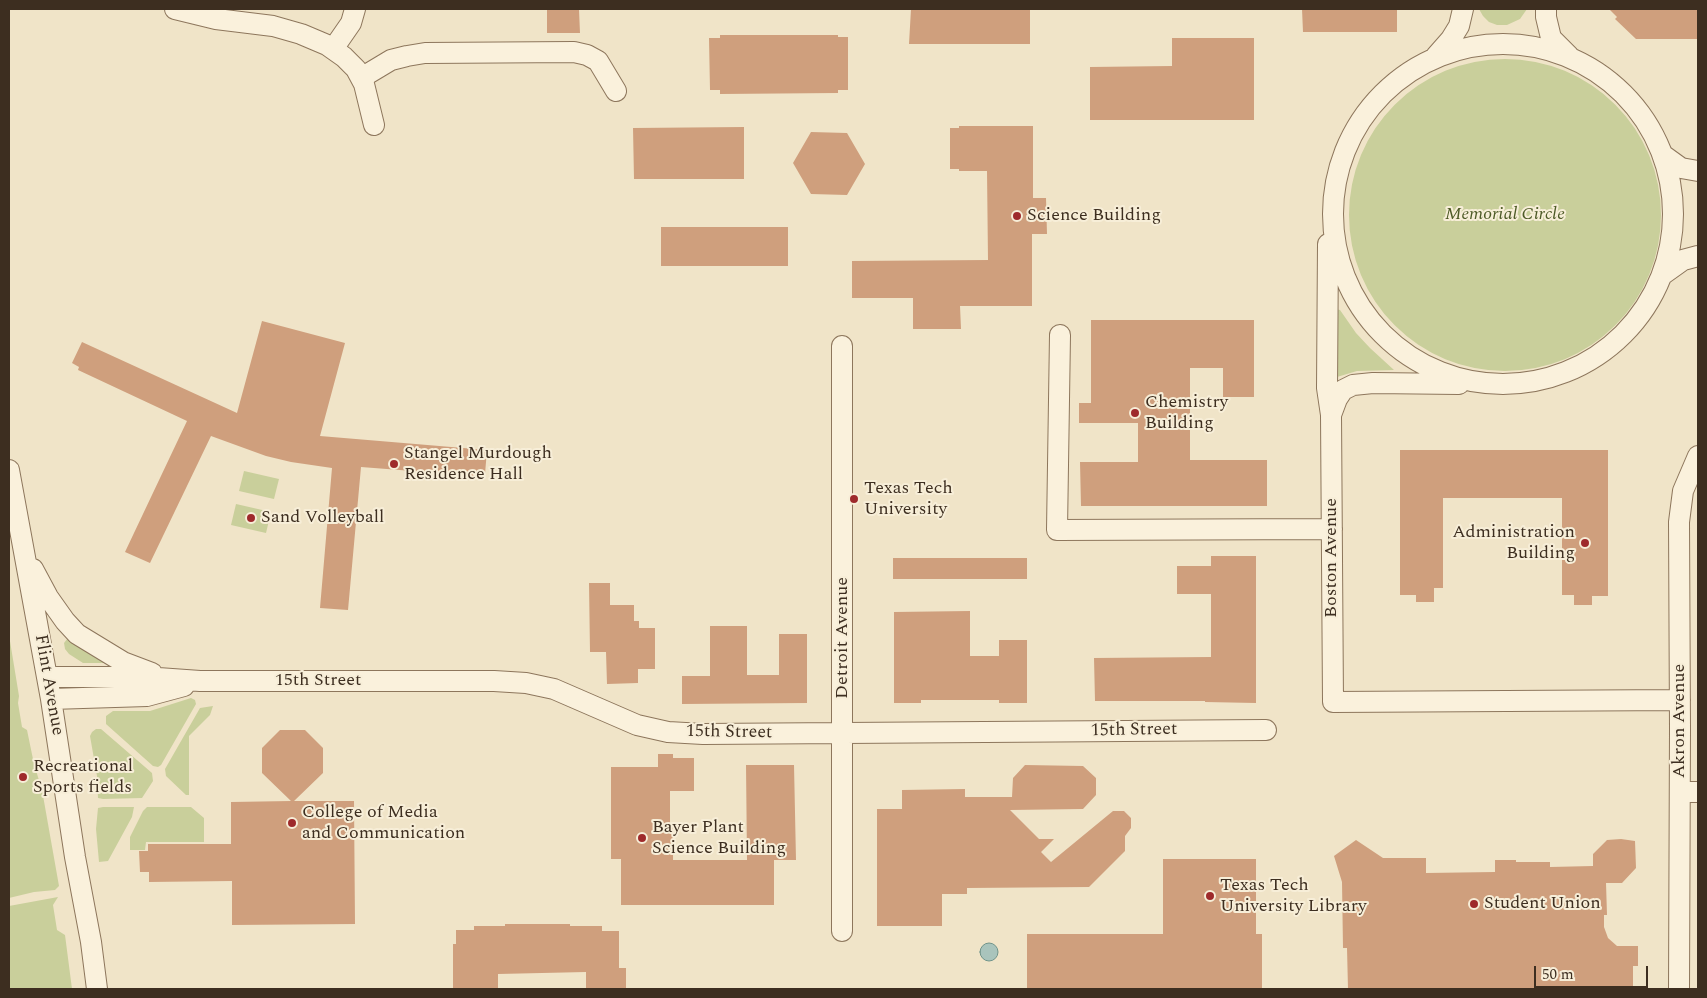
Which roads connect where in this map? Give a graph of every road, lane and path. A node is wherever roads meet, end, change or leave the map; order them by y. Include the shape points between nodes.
1 (175, 9) edge
2 (355, 9) edge
3 (1463, 9) edge
4 (1546, 9) edge
5 (333, 49) junction
6 (1570, 57) junction
7 (1434, 59) junction
8 (361, 78) junction
9 (616, 91) dead end
10 (374, 126) dead end
11 (1663, 155) junction
12 (1698, 171) edge
13 (1332, 212) junction
14 (1698, 256) edge
15 (1662, 275) junction
16 (1060, 335) dead end
17 (842, 346) dead end
18 (1483, 383) junction
19 (1331, 415) junction
20 (1698, 456) edge
21 (9, 470) edge
22 (1332, 529) junction
23 (19, 530) junction
24 (47, 677) junction
25 (200, 682) junction
26 (52, 699) junction
27 (1680, 700) junction
28 (1266, 730) dead end
29 (842, 733) junction
30 (1689, 792) edge
31 (842, 931) dead end
32 (97, 989) edge
33 (1679, 989) edge

1 - 5 street via 216,19 273,26 301,34
2 - 5 street via 351,23
3 - 7 street via 1452,39
4 - 6 street via 1551,38
5 - 8 street via 356,69
6 - 7 street via 1538,48 1504,44 1455,50
6 - 11 street via 1600,74 1625,95 1646,122
7 - 13 street via 1396,81 1362,118 1340,162
8 - 9 street via 391,60 425,53 574,52 598,61
8 - 10 street
11 - 12 street via 1681,168
11 - 15 street via 1671,184 1674,217 1670,251
13 - 18 street via 1335,245 1344,277 1369,320 1392,344 1420,363 1450,376
13 - 19 street, Boston Avenue via 1327,253 1327,388
14 - 15 street via 1683,260
15 - 18 street via 1652,298 1632,325 1594,358 1565,373 1532,382
16 - 22 street via 1058,530
17 - 29 street, Detroit Avenue
18 - 19 street, Boston Avenue via 1353,385 1343,390
19 - 22 street, Boston Avenue
20 - 27 street, Akron Avenue via 1683,491 1679,522
21 - 23 street, Flint Avenue
22 - 27 street, Boston Avenue via 1333,702
23 - 24 street, Flint Avenue
23 - 25 street via 35,574 48,597 77,634 124,662 152,673
24 - 25 street, 15th Street
24 - 26 street, Flint Avenue
25 - 26 street, 15th Street via 147,696
25 - 29 street, 15th Street via 526,683 554,689 637,725 668,732
26 - 32 street, Flint Avenue
27 - 30 street, Akron Avenue
28 - 29 street, 15th Street
29 - 31 street, Detroit Avenue
30 - 33 street, Akron Avenue

